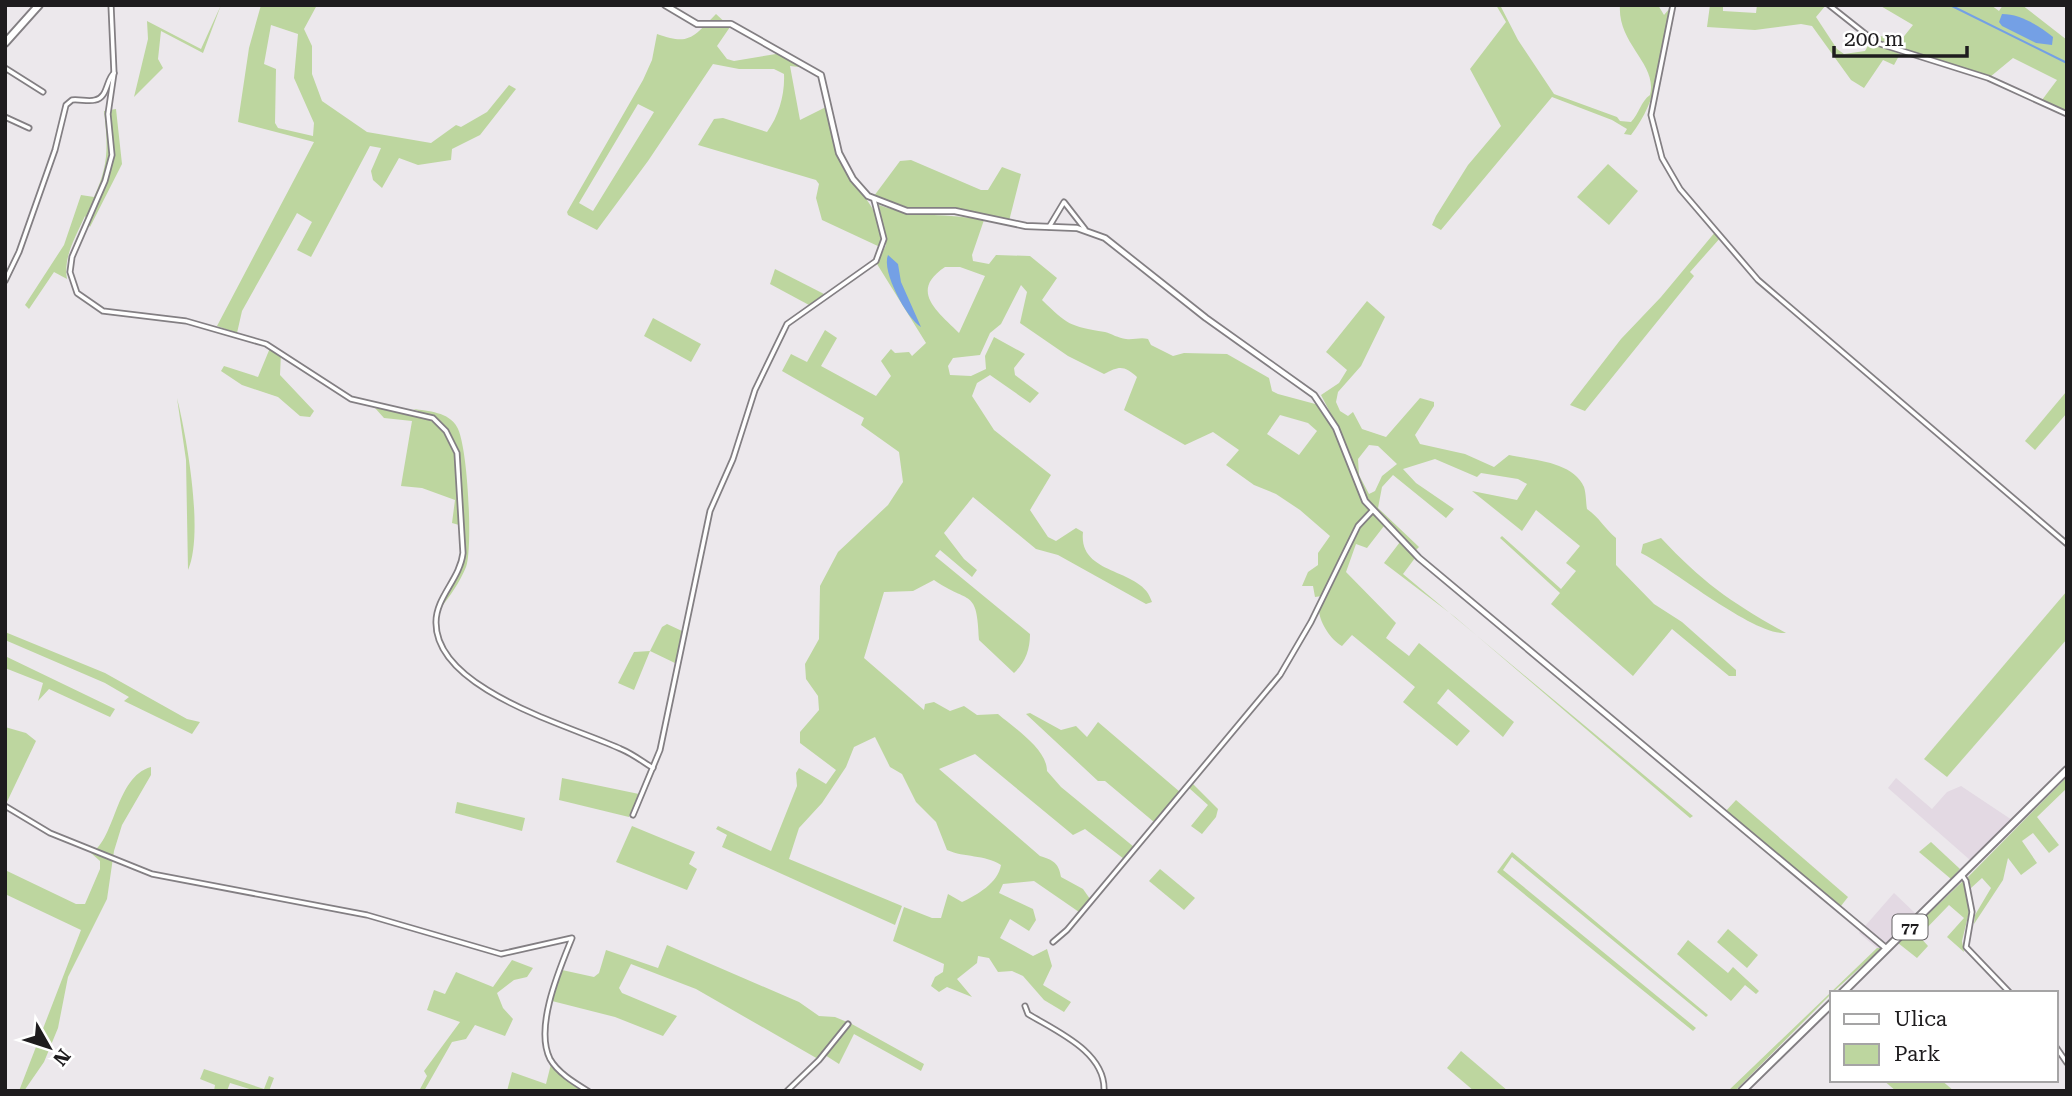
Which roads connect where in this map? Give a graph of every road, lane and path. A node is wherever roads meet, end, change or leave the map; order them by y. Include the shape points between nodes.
1 (39, 5) edge
2 (111, 5) edge
3 (665, 5) edge
4 (1673, 5) edge
5 (1829, 5) edge
6 (5, 43) edge
7 (5, 68) edge
8 (114, 73) junction
9 (43, 92) dead end
10 (2067, 114) edge
11 (5, 117) edge
12 (29, 128) dead end
13 (874, 200) junction
14 (1049, 228) junction
15 (1085, 229) junction
16 (5, 281) edge
17 (1372, 511) junction
18 (2067, 544) edge
19 (653, 768) junction
20 (2067, 770) edge
21 (5, 806) edge
22 (633, 816) dead end
23 (1962, 875) junction
24 (1053, 942) dead end
25 (1887, 949) junction
26 (1844, 991) edge
27 (2008, 991) edge
28 (1830, 1005) edge
29 (1025, 1006) dead end
30 (848, 1024) dead end
31 (588, 1091) edge
32 (787, 1091) edge
33 (1104, 1091) edge
34 (1742, 1091) edge

1 - 6 main road
2 - 8 street
3 - 13 street via 697,24 731,23 821,75 842,160 859,187
4 - 18 street via 1651,115 1656,142 1674,181 1758,280
5 - 10 street via 1877,43 1988,78
7 - 9 street
8 - 16 street via 103,96 66,105 55,150
8 - 19 street via 108,104 111,164 72,257 70,272 77,293 103,311 186,321 267,344 351,399 417,412 440,423 457,453 463,554 437,613 437,634 444,653 513,706 623,750
11 - 12 street
13 - 14 street via 907,211 956,211
13 - 19 street via 884,236 876,261 790,320 755,390 710,511
14 - 15 street
14 - 15 street via 1064,202
15 - 17 street via 1114,245 1314,395 1329,415 1359,491
17 - 24 street via 1358,526 1280,675
17 - 25 street via 1430,568
19 - 22 street
20 - 23 main road, 77
21 - 31 street via 50,833 152,874 367,915 501,954 572,938 552,995 547,1045 554,1063
23 - 25 main road, 77
23 - 27 street via 1972,912 1966,947
25 - 26 main road, 77
28 - 34 main road
29 - 33 street via 1028,1014 1084,1050 1102,1071
30 - 32 street

